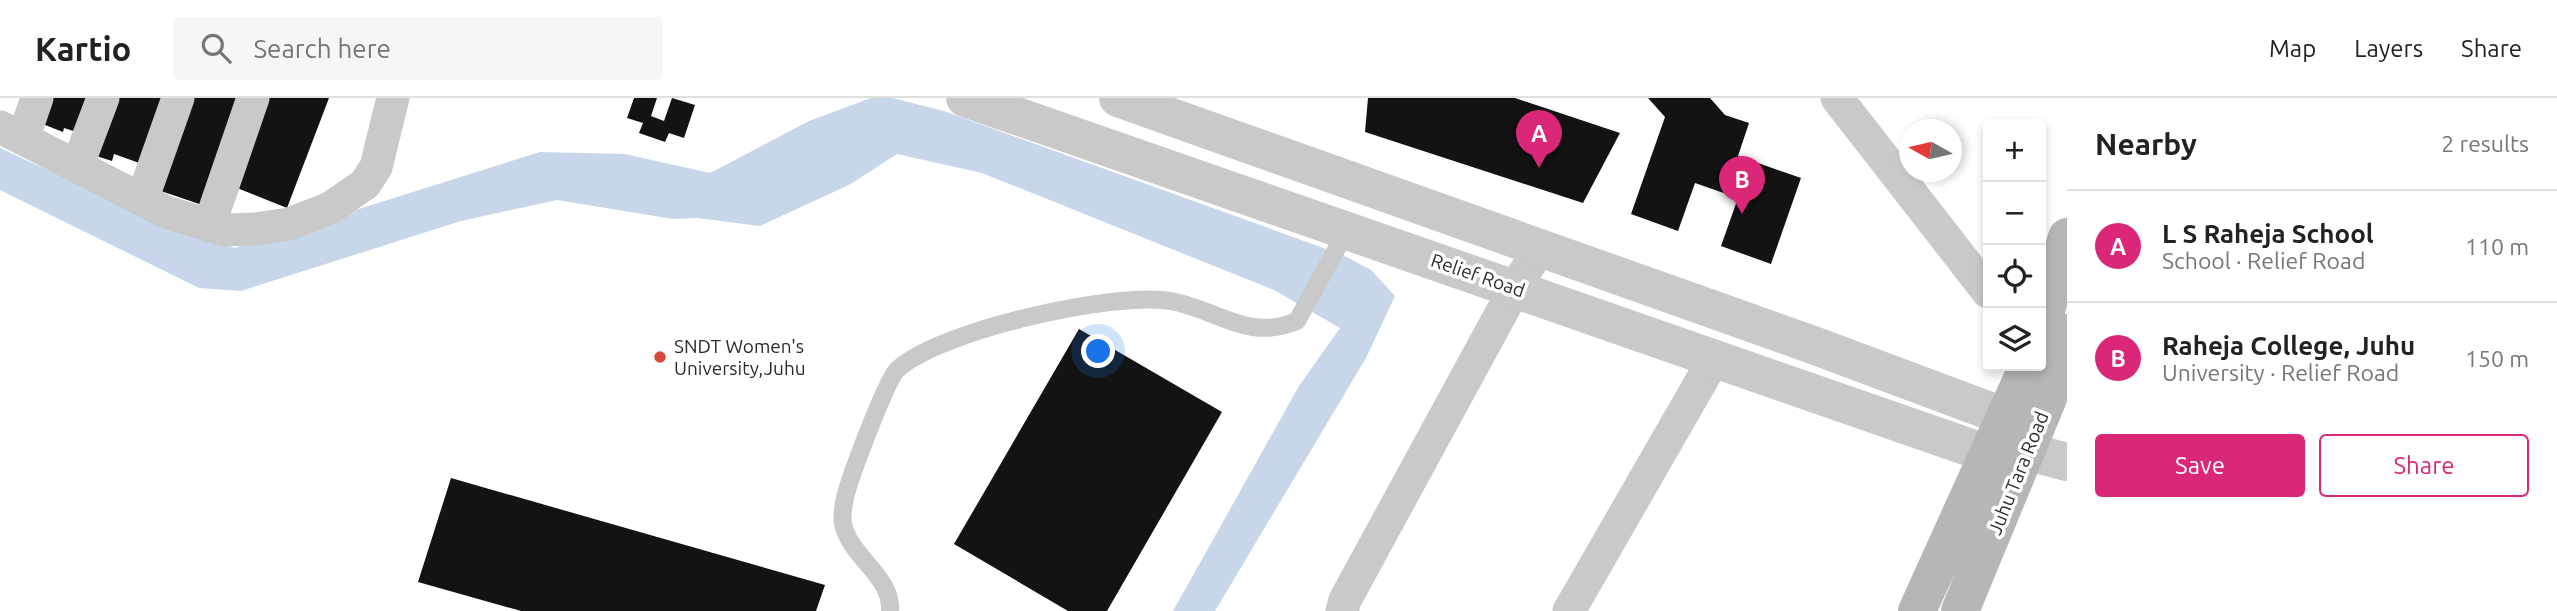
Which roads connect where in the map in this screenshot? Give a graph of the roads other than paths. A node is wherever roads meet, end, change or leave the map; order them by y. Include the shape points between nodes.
1 (37, 98) edge
2 (103, 98) edge
3 (178, 98) edge
4 (253, 98) edge
5 (393, 98) edge
6 (965, 98) edge
7 (1118, 98) edge
8 (1837, 98) edge
9 (11, 133) edge
10 (77, 167) junction
11 (142, 200) junction
12 (209, 226) junction
13 (1347, 230) junction
14 (2067, 237) edge
15 (1540, 248) junction
16 (1983, 286) edge
17 (1515, 288) junction
18 (2046, 310) edge
19 (2067, 332) edge
20 (1813, 345) junction
21 (1714, 359) junction
22 (2028, 371) edge
23 (1799, 388) junction
24 (2027, 447) edge
25 (890, 611) edge
26 (1342, 611) edge
27 (1569, 611) edge
28 (1917, 611) edge
29 (1960, 611) edge

1 - 9 street
2 - 10 street
3 - 11 street
4 - 12 street
5 - 12 street via 376,167 365,184 345,200 289,223 235,230
6 - 13 street, Relief Road
7 - 15 street
8 - 16 street
9 - 10 street
10 - 11 street
11 - 12 street
13 - 17 street, Relief Road
13 - 25 lane via 1297,321 1283,327 1259,330 1171,301 1097,302 984,329 922,352 895,372 852,471 843,524 853,547 882,583 891,601
14 - 18 main road
15 - 17 street
15 - 20 street
17 - 21 street, Relief Road
17 - 26 street
19 - 24 main road, Juhu Tara Road via 2048,398
20 - 23 street
20 - 24 street
21 - 23 street, Relief Road
21 - 27 street
22 - 24 main road, Juhu Tara Road
23 - 24 street, Relief Road
24 - 28 main road, Juhu Tara Road
24 - 29 main road, Juhu Tara Road

